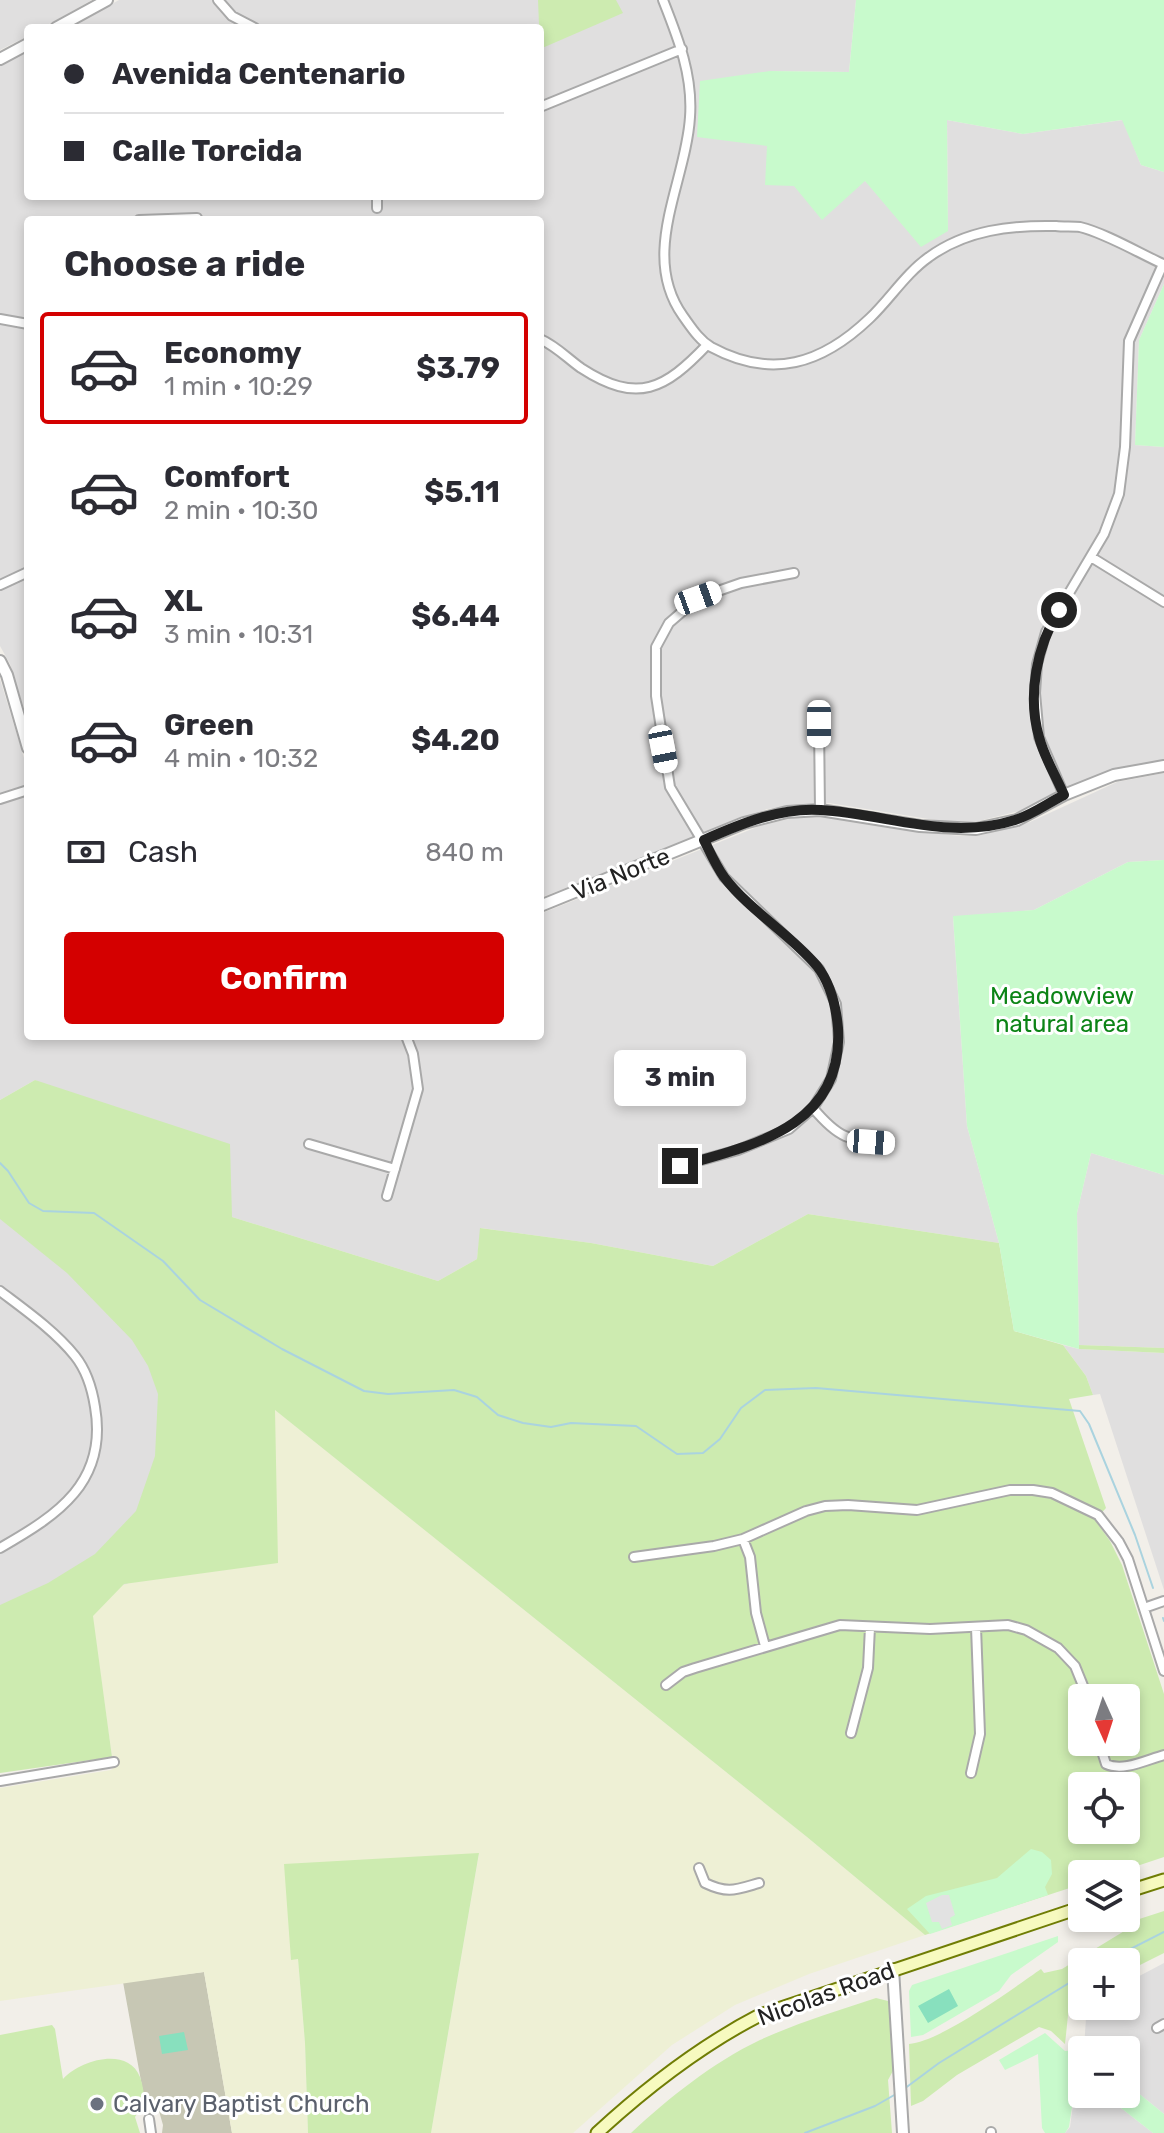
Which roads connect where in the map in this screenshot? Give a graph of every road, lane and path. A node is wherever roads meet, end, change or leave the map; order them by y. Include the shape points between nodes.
1 (107, 0) edge
2 (218, 0) edge
3 (663, 0) edge
4 (63, 24) edge
5 (247, 24) edge
6 (24, 46) edge
7 (682, 49) junction
8 (0, 59) edge
9 (544, 106) edge
10 (377, 200) edge
11 (377, 208) dead end
12 (1163, 264) edge
13 (0, 319) edge
14 (24, 323) edge
15 (544, 341) edge
16 (707, 345) junction
17 (1091, 557) junction
18 (794, 573) dead end
19 (24, 574) edge
20 (0, 585) edge
21 (1164, 602) edge
22 (0, 661) edge
23 (819, 724) dead end
24 (24, 734) edge
25 (1164, 766) edge
26 (24, 791) edge
27 (1064, 795) junction
28 (0, 799) edge
29 (820, 810) junction
30 (704, 840) junction
31 (544, 904) edge
32 (408, 1040) edge
33 (813, 1108) junction
34 (887, 1143) dead end
35 (309, 1144) dead end
36 (680, 1166) dead end
37 (395, 1169) junction
38 (387, 1196) dead end
39 (0, 1291) edge
40 (743, 1539) junction
41 (0, 1548) edge
42 (634, 1557) dead end
43 (1164, 1601) edge
44 (1144, 1608) junction
45 (870, 1627) junction
46 (976, 1627) junction
47 (765, 1646) junction
48 (1164, 1671) edge
49 (1082, 1684) edge
50 (666, 1685) dead end
51 (851, 1733) dead end
52 (1164, 1755) edge
53 (1103, 1756) edge
54 (114, 1762) dead end
55 (971, 1773) dead end
56 (0, 1781) edge
57 (699, 1868) dead end
58 (1164, 1880) edge
59 (759, 1883) dead end
60 (1140, 1888) edge
61 (1068, 1912) edge
62 (893, 1969) junction
63 (149, 2119) dead end
64 (903, 2130) edge
65 (151, 2133) edge
66 (597, 2133) edge

1 - 4 street
2 - 5 street
3 - 7 street
6 - 8 street
7 - 9 street
7 - 16 street via 690,81 690,117 665,228 664,269 678,309
10 - 11 street
12 - 16 street via 1080,227 992,230 954,242 927,258 871,317 839,344 806,361 778,365 734,358
12 - 17 street via 1129,341 1119,494
13 - 14 street
15 - 16 street via 581,368 618,386 635,388 656,387 681,372
17 - 21 street
17 - 27 street via 1046,632 1037,664 1039,737
18 - 30 street via 698,598 669,623 656,647 656,696 670,787
19 - 20 street
22 - 24 street
23 - 29 street
25 - 27 street, Via Norte via 1114,775
26 - 28 street
27 - 29 street, Via Norte via 1017,820 976,829
29 - 30 street, Via Norte via 744,823
30 - 31 street, Via Norte
30 - 33 street via 724,877 819,969 836,1004 839,1042 831,1079
32 - 37 street via 418,1089
33 - 34 street via 832,1130 855,1141
33 - 36 street via 789,1129
35 - 37 street
37 - 38 street
39 - 41 street via 75,1355 88,1377 98,1422 91,1468 80,1487 63,1507
40 - 42 street
40 - 44 street via 825,1506 917,1510 1010,1490 1052,1493 1093,1511 1109,1526 1124,1550
40 - 47 street
43 - 44 street
44 - 48 street
45 - 46 street
45 - 47 street via 840,1625
45 - 51 street via 868,1668
46 - 49 street via 1017,1627 1058,1648 1075,1666
46 - 55 street via 980,1734
47 - 50 street via 683,1672
52 - 53 street via 1124,1767 1106,1764
54 - 56 street
57 - 59 street via 705,1883 721,1890
58 - 60 main road
61 - 62 main road, Nicolas Road
62 - 64 street
62 - 66 main road, Nicolas Road via 760,2015 724,2034
63 - 65 street

